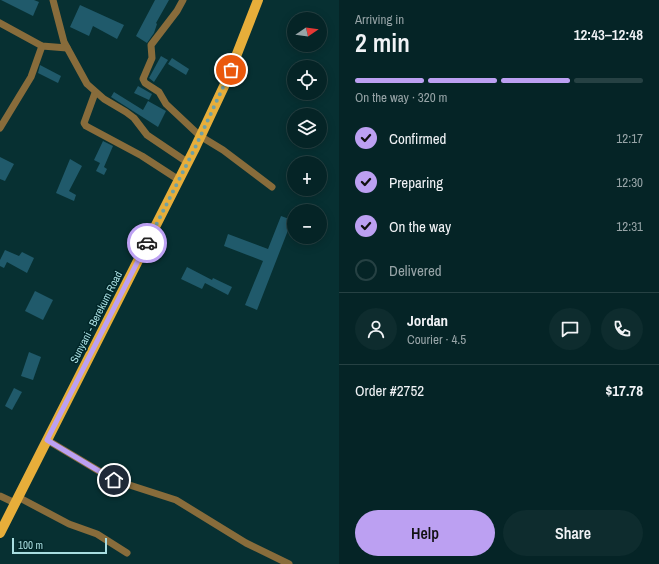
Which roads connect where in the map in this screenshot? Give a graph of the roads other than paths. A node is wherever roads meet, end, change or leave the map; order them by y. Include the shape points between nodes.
1 (53, 0) edge
2 (182, 0) edge
3 (258, 0) edge
4 (0, 22) edge
5 (42, 46) junction
6 (67, 48) junction
7 (95, 92) junction
8 (0, 128) edge
9 (200, 136) junction
10 (188, 162) junction
11 (179, 180) junction
12 (272, 187) dead end
13 (47, 440) junction
14 (0, 496) edge
15 (17, 500) junction
16 (0, 533) edge
17 (128, 553) dead end
18 (289, 564) edge

1 - 6 street
2 - 9 street via 177,11 151,45 152,58 143,79 159,92 166,104
3 - 9 main road, Sunyani - Berekum Road via 226,82
4 - 5 street
5 - 6 street
5 - 8 street via 31,77
6 - 7 street via 87,84
7 - 10 street via 126,112 146,135
7 - 11 street via 84,123 86,126 142,156
9 - 10 main road, Sunyani - Berekum Road
9 - 12 street
10 - 11 main road, Sunyani - Berekum Road
11 - 13 main road, Sunyani - Berekum Road
13 - 15 main road, Sunyani - Berekum Road
13 - 18 street via 114,480 176,500 246,543
14 - 15 street
15 - 16 main road, Sunyani - Berekum Road
15 - 17 street via 69,524 98,534

